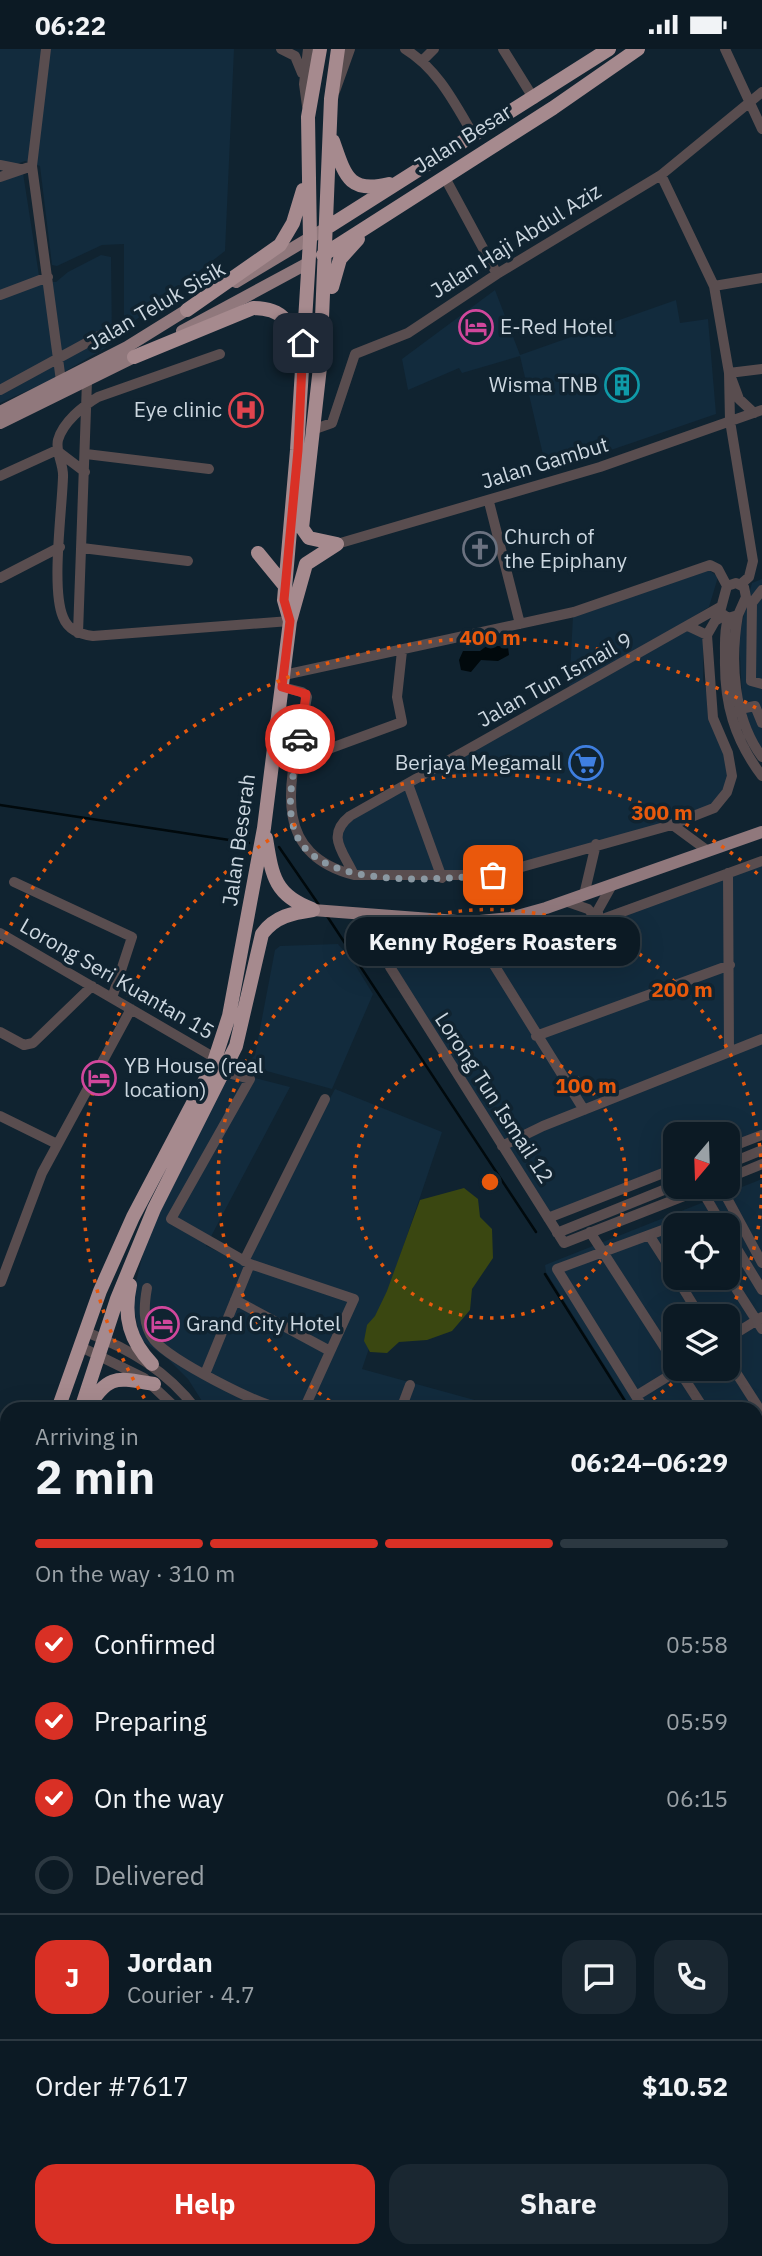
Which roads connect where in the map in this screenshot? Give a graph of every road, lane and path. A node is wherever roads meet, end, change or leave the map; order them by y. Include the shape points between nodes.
1 (46, 49) edge
2 (281, 49) edge
3 (308, 49) edge
4 (320, 49) edge
5 (338, 49) edge
6 (350, 49) edge
7 (405, 49) edge
8 (434, 49) edge
9 (503, 49) edge
10 (609, 49) edge
11 (638, 49) edge
12 (725, 49) edge
13 (423, 60) junction
14 (304, 84) junction
15 (762, 92) edge
16 (331, 99) junction
17 (534, 99) junction
18 (749, 102) junction
19 (308, 117) junction
20 (762, 129) edge
21 (330, 133) junction
22 (474, 136) junction
23 (0, 165) edge
24 (32, 166) junction
25 (307, 166) junction
26 (22, 170) junction
27 (661, 175) junction
28 (444, 176) junction
29 (0, 177) edge
30 (397, 182) junction
31 (426, 187) junction
32 (328, 227) junction
33 (310, 240) junction
34 (326, 253) junction
35 (308, 263) junction
36 (497, 274) junction
37 (48, 277) junction
38 (762, 278) edge
39 (714, 286) junction
40 (0, 295) edge
41 (187, 310) junction
42 (101, 335) dead end
43 (219, 354) dead end
44 (59, 357) junction
45 (135, 357) junction
46 (320, 367) junction
47 (762, 369) edge
48 (729, 373) junction
49 (61, 381) junction
50 (87, 381) junction
51 (12, 384) junction
52 (0, 390) edge
53 (21, 401) junction
54 (88, 403) junction
55 (0, 412) edge
56 (758, 412) edge
57 (730, 421) junction
58 (0, 423) edge
59 (315, 429) junction
60 (57, 450) junction
61 (298, 450) junction
62 (86, 454) junction
63 (209, 469) dead end
64 (85, 472) junction
65 (0, 476) edge
66 (489, 502) junction
67 (337, 544) junction
68 (61, 547) junction
69 (82, 548) junction
70 (258, 553) dead end
71 (188, 561) dead end
72 (0, 578) edge
73 (741, 584) junction
74 (285, 586) junction
75 (727, 586) junction
76 (762, 590) edge
77 (749, 603) junction
78 (727, 614) junction
79 (290, 621) junction
80 (520, 624) junction
81 (690, 627) junction
82 (78, 633) junction
83 (707, 635) junction
84 (757, 641) edge
85 (402, 651) junction
86 (725, 677) junction
87 (709, 680) junction
88 (283, 681) junction
89 (762, 684) edge
90 (740, 709) junction
91 (762, 723) edge
92 (298, 746) junction
93 (273, 753) junction
94 (762, 757) edge
95 (296, 761) junction
96 (762, 776) edge
97 (408, 784) junction
98 (668, 826) junction
99 (264, 828) junction
100 (762, 835) edge
101 (596, 844) junction
102 (709, 851) junction
103 (762, 861) edge
104 (728, 873) junction
105 (354, 875) junction
106 (442, 878) junction
107 (14, 882) dead end
108 (612, 885) junction
109 (584, 895) junction
110 (565, 901) junction
111 (316, 910) junction
112 (598, 921) junction
113 (0, 933) edge
114 (486, 953) junction
115 (730, 965) junction
116 (92, 986) junction
117 (112, 998) junction
118 (131, 1009) junction
119 (0, 1032) edge
120 (536, 1036) junction
121 (762, 1039) edge
122 (729, 1052) junction
123 (215, 1058) junction
124 (224, 1072) junction
125 (325, 1099) dead end
126 (583, 1110) junction
127 (0, 1116) edge
128 (762, 1135) edge
129 (740, 1143) edge
130 (57, 1144) junction
131 (502, 1146) junction
132 (762, 1150) edge
133 (740, 1159) edge
134 (762, 1164) edge
135 (663, 1173) edge
136 (740, 1173) edge
137 (663, 1190) edge
138 (672, 1199) edge
139 (728, 1199) edge
140 (548, 1218) junction
141 (663, 1230) edge
142 (590, 1232) junction
143 (557, 1233) junction
144 (649, 1235) junction
145 (140, 1243) junction
146 (603, 1252) junction
147 (740, 1254) edge
148 (663, 1257) edge
149 (762, 1262) edge
150 (247, 1263) junction
151 (1, 1282) edge
152 (147, 1288) dead end
153 (738, 1290) edge
154 (762, 1290) edge
155 (235, 1300) junction
156 (760, 1322) edge
157 (86, 1332) junction
158 (740, 1332) edge
159 (104, 1339) junction
160 (663, 1345) edge
161 (80, 1347) junction
162 (330, 1351) junction
163 (98, 1356) junction
164 (179, 1360) junction
165 (152, 1364) junction
166 (205, 1374) junction
167 (168, 1377) junction
168 (663, 1378) edge
169 (740, 1379) edge
170 (686, 1381) edge
171 (154, 1384) junction
172 (410, 1385) dead end
173 (636, 1396) junction
174 (60, 1402) edge
175 (83, 1402) edge
176 (92, 1402) edge
177 (171, 1402) edge
178 (190, 1402) edge
179 (262, 1402) edge
180 (303, 1402) edge
181 (404, 1402) edge
182 (640, 1402) edge
183 (700, 1402) edge
184 (755, 1402) edge

1 - 24 street
2 - 14 street via 298,60
3 - 14 street
4 - 19 highway
5 - 16 highway
6 - 16 street
7 - 13 street
8 - 13 street
9 - 17 street
10 - 17 highway, Jalan Besar
11 - 28 highway, Jalan Besar
12 - 18 street
13 - 22 street
14 - 19 street
15 - 18 street, Jalan Haji Abdul Aziz
16 - 21 highway
17 - 22 highway, Jalan Besar
18 - 20 street
18 - 27 street, Jalan Haji Abdul Aziz
19 - 25 highway
21 - 30 highway via 353,183 373,188
21 - 32 highway
22 - 30 highway, Jalan Besar
23 - 26 street
24 - 26 street
24 - 37 street
25 - 33 highway, Jalan Beserah
25 - 41 highway via 297,211 279,245
26 - 29 street
27 - 36 street, Jalan Haji Abdul Aziz
27 - 39 street
28 - 31 highway, Jalan Besar
28 - 36 street
30 - 32 highway, Jalan Besar
31 - 34 highway, Jalan Besar
31 - 46 highway via 359,237 340,259 332,282
32 - 33 main road, Jalan Teluk Sisik
32 - 34 highway
33 - 35 highway, Jalan Beserah
33 - 41 main road, Jalan Teluk Sisik
34 - 35 highway, Jalan Besar
34 - 46 highway
35 - 45 main road, Jalan Teluk Sisik
35 - 61 highway, Jalan Beserah
36 - 59 street, Jalan Haji Abdul Aziz via 408,333 355,354 332,423
37 - 40 street
37 - 44 street
38 - 39 street
39 - 48 street
41 - 49 main road, Jalan Teluk Sisik
42 - 44 street
43 - 54 street
44 - 49 street
44 - 51 street
45 - 50 main road, Jalan Teluk Sisik
45 - 61 highway via 253,308 279,313 293,329 291,418
46 - 59 highway
47 - 48 street
48 - 56 street via 739,398
48 - 57 street
49 - 53 main road, Jalan Teluk Sisik
50 - 54 street
50 - 58 main road, Jalan Teluk Sisik
51 - 52 street
51 - 53 street
53 - 55 main road, Jalan Teluk Sisik
54 - 60 street via 59,435
54 - 62 street
56 - 57 street, Jalan Gambut
57 - 66 street, Jalan Gambut
57 - 73 street via 752,562 749,577
59 - 67 highway via 302,528 309,538
60 - 64 street
60 - 65 street
60 - 68 street via 63,470
61 - 74 highway, Jalan Beserah
62 - 63 street
62 - 64 street
64 - 69 street
66 - 67 street, Jalan Gambut
66 - 80 street
67 - 79 highway via 306,564
68 - 72 street
68 - 82 street via 59,605 68,626
69 - 71 street
69 - 82 street
70 - 74 highway
73 - 75 street
73 - 77 street
74 - 79 highway, Jalan Beserah via 284,609
75 - 78 street
75 - 80 street via 718,569 710,565 574,612
76 - 77 street
77 - 78 street
77 - 84 street
78 - 81 street, Jalan Tun Ismail 9
78 - 83 street via 715,621
78 - 86 street
78 - 90 street via 734,637
79 - 82 street
79 - 88 highway, Jalan Beserah
80 - 85 street
81 - 83 street
81 - 97 street, Jalan Tun Ismail 9
83 - 87 street
84 - 89 street via 751,681
85 - 88 street
85 - 95 street via 397,697 401,722
86 - 87 street
86 - 96 street via 736,734
87 - 98 street via 713,719 730,762 731,782 714,808
88 - 92 street via 306,694
88 - 93 highway, Jalan Beserah
90 - 91 street via 755,706
90 - 94 street
92 - 93 street
92 - 95 street
93 - 99 highway, Jalan Beserah
95 - 105 street via 291,807 301,844 326,865
97 - 105 street, Jalan Tun Ismail 9 via 341,824 338,844
97 - 106 street
98 - 101 street
98 - 102 street
99 - 111 highway via 274,878 282,892 295,903
99 - 123 highway, Jalan Beserah via 229,1016
100 - 102 main road
101 - 106 street via 493,875
101 - 109 street
102 - 108 main road
103 - 104 street
104 - 112 street
104 - 115 street
105 - 106 street
107 - 117 street via 132,937
108 - 109 main road
108 - 112 street via 598,910
109 - 110 main road
110 - 111 main road via 510,918 470,922
110 - 112 street via 588,909
111 - 124 highway via 269,924 258,944 244,1022
112 - 114 street via 548,939
113 - 116 street, Lorong Seri Kuantan 15
114 - 120 street
114 - 131 street, Lorong Tun Ismail 12 via 398,954 391,961 391,973
115 - 120 street
115 - 122 street
116 - 117 street, Lorong Seri Kuantan 15
116 - 119 street via 33,1042 21,1044
117 - 118 street, Lorong Seri Kuantan 15
118 - 123 street, Lorong Seri Kuantan 15
118 - 130 street
120 - 126 street
121 - 122 street
122 - 126 street
123 - 157 highway, Jalan Beserah via 133,1217
124 - 145 highway
124 - 150 street via 250,1079 171,1219
125 - 150 street
126 - 131 street
127 - 130 street
128 - 129 street
130 - 151 street
131 - 140 street, Lorong Tun Ismail 12
132 - 133 street
134 - 136 street
135 - 140 street
137 - 143 street
138 - 142 street
139 - 149 street
140 - 143 street, Lorong Tun Ismail 12
141 - 144 street
142 - 143 street, Lorong Tun Ismail 12 via 564,1243
142 - 146 street
144 - 146 street
144 - 148 street
145 - 159 highway
145 - 165 highway via 126,1301 127,1317 136,1347
146 - 160 street
146 - 173 street via 557,1272
147 - 154 street
150 - 155 street
150 - 162 street via 354,1299
152 - 164 street via 146,1325 154,1339
153 - 156 street
155 - 162 street
155 - 166 street
156 - 158 street
157 - 159 street
157 - 161 highway, Jalan Beserah
159 - 163 highway
159 - 165 street
161 - 163 street
161 - 174 highway, Jalan Beserah
162 - 180 street
163 - 171 street
163 - 175 highway
164 - 166 street
164 - 167 street
165 - 167 street
166 - 179 street
167 - 178 street
168 - 173 street
169 - 184 street
170 - 183 street
171 - 176 highway via 113,1379
171 - 177 street
172 - 181 street
173 - 182 street

